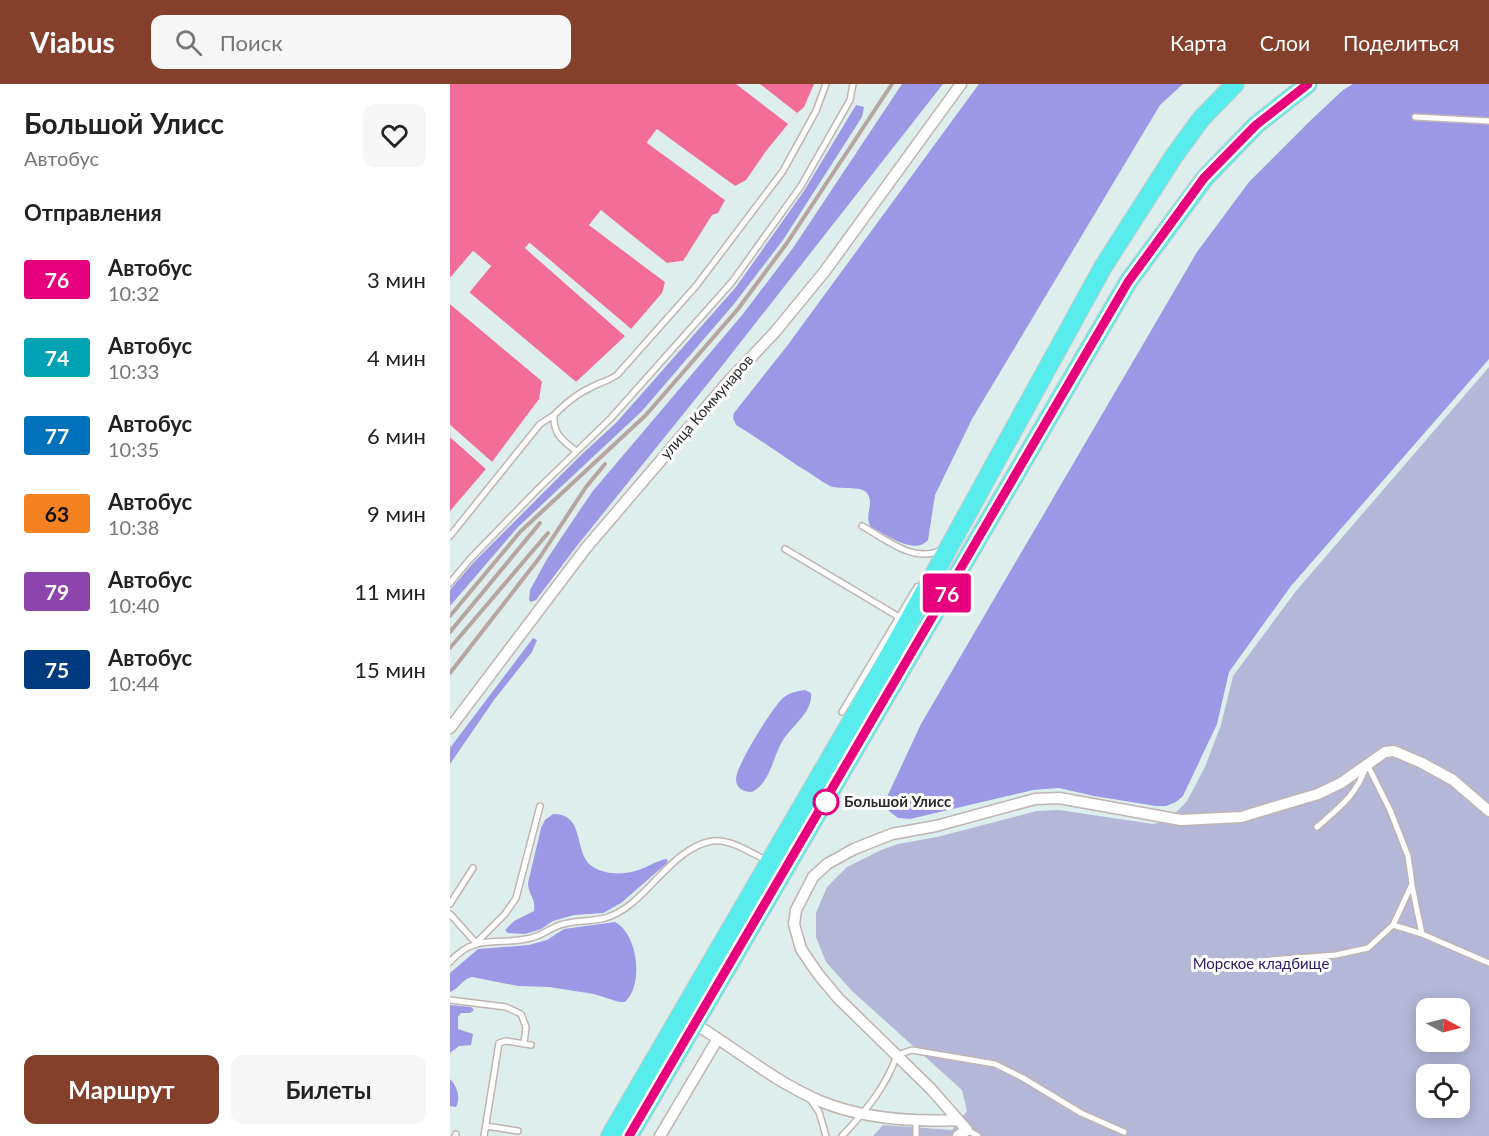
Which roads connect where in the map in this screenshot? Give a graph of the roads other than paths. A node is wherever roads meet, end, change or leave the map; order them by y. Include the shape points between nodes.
1 (826, 84) edge
2 (853, 84) edge
3 (961, 84) edge
4 (1235, 84) edge
5 (1308, 84) edge
6 (1415, 117) dead end
7 (1489, 121) edge
8 (554, 415) junction
9 (576, 451) junction
10 (862, 526) dead end
11 (450, 536) edge
12 (944, 548) junction
13 (785, 549) dead end
14 (932, 561) dead end
15 (921, 580) dead end
16 (450, 583) edge
17 (899, 617) junction
18 (842, 712) dead end
19 (450, 728) edge
20 (1366, 764) junction
21 (540, 806) dead end
22 (1489, 812) edge
23 (1317, 827) dead end
24 (769, 862) junction
25 (473, 868) dead end
26 (1412, 884) junction
27 (450, 904) edge
28 (450, 914) edge
29 (1393, 925) junction
30 (1422, 934) junction
31 (476, 943) junction
32 (1270, 960) dead end
33 (450, 962) edge
34 (1489, 963) edge
35 (450, 1000) edge
36 (694, 1024) junction
37 (717, 1040) junction
38 (897, 1055) junction
39 (808, 1095) junction
40 (864, 1113) junction
41 (957, 1120) junction
42 (916, 1121) junction
43 (486, 1126) junction
44 (519, 1131) dead end
45 (1124, 1132) dead end
46 (964, 1134) edge
47 (484, 1136) edge
48 (610, 1136) edge
49 (629, 1136) edge
50 (660, 1136) edge
51 (826, 1136) edge
52 (842, 1136) edge
53 (916, 1136) edge
54 (978, 1136) edge

1 - 8 lane via 783,171 696,286 617,375 588,388
2 - 9 lane via 850,100 801,186 732,282 611,418
3 - 19 street, улица Коммунаров via 825,271 586,548
4 - 12 highway via 1201,119 1143,202
5 - 36 highway via 1256,125 1204,178 1128,282
6 - 7 lane
8 - 9 lane via 553,426
8 - 11 lane via 540,424
9 - 16 lane
10 - 12 lane via 913,554
12 - 14 lane
12 - 24 highway via 883,667
13 - 17 lane
15 - 17 lane
17 - 18 lane
20 - 22 street via 1385,752 1408,756 1453,780
20 - 23 lane via 1355,792
20 - 26 lane via 1408,856
20 - 38 street via 1318,794 1240,817 1181,820 1059,798 1035,799 892,834 827,864 813,877 796,910 796,937 838,998
21 - 31 lane via 516,898
24 - 31 lane via 731,844 715,841 697,845 624,909 605,918 557,925 526,939
24 - 48 highway
25 - 27 lane
26 - 29 lane
26 - 30 lane
28 - 31 lane
29 - 30 lane
29 - 32 lane via 1368,948 1336,955
30 - 34 lane
31 - 33 lane
35 - 43 lane via 506,1007 521,1014 526,1027 528,1044 499,1043
36 - 37 street
36 - 49 highway
37 - 39 street
37 - 50 street
38 - 40 lane via 890,1075
38 - 41 street
38 - 45 lane via 912,1050 995,1064 1081,1113
39 - 40 street
39 - 51 lane via 819,1112
40 - 42 street
40 - 52 lane
41 - 42 street
41 - 46 street
42 - 53 lane
43 - 44 lane
43 - 47 lane
46 - 54 lane

